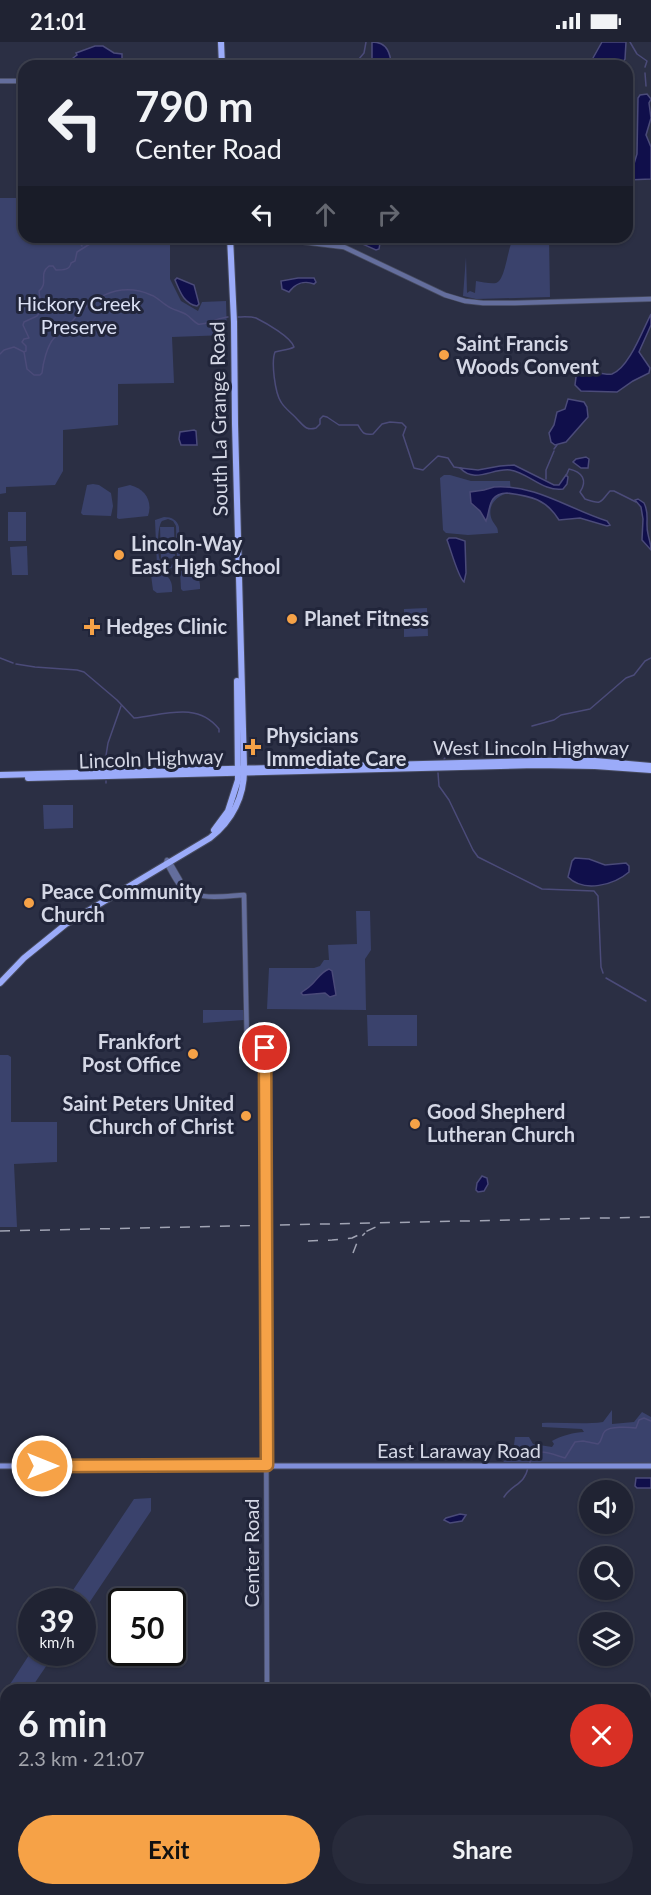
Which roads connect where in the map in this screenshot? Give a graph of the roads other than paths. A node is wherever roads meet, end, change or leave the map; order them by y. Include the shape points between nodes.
1 (223, 42) edge
2 (224, 60) edge
3 (0, 81) edge
4 (18, 81) edge
5 (228, 243) edge
6 (311, 243) edge
7 (651, 299) edge
8 (651, 768) edge
9 (302, 769) joint
10 (242, 770) junction
11 (0, 777) edge
12 (168, 862) junction
13 (0, 978) edge
14 (0, 983) edge
15 (267, 1465) junction
16 (0, 1466) edge
17 (651, 1466) edge
18 (267, 1684) edge

1 - 2 main road
3 - 4 street
5 - 10 main road, South La Grange Road
6 - 7 street via 344,247 445,295 475,303
8 - 9 main road, West Lincoln Highway via 537,761
9 - 10 main road, Lincoln Highway
10 - 11 main road, Lincoln Highway
10 - 12 main road, South La Grange Road via 237,805 229,819 210,838
12 - 13 main road, South La Grange Road via 56,926
12 - 14 main road, South La Grange Road via 66,924
12 - 15 street, Center Road via 184,888 198,896 244,895 247,1047 265,1048
15 - 16 main road, East Laraway Road
15 - 17 main road, East Laraway Road
15 - 18 street, Center Road

